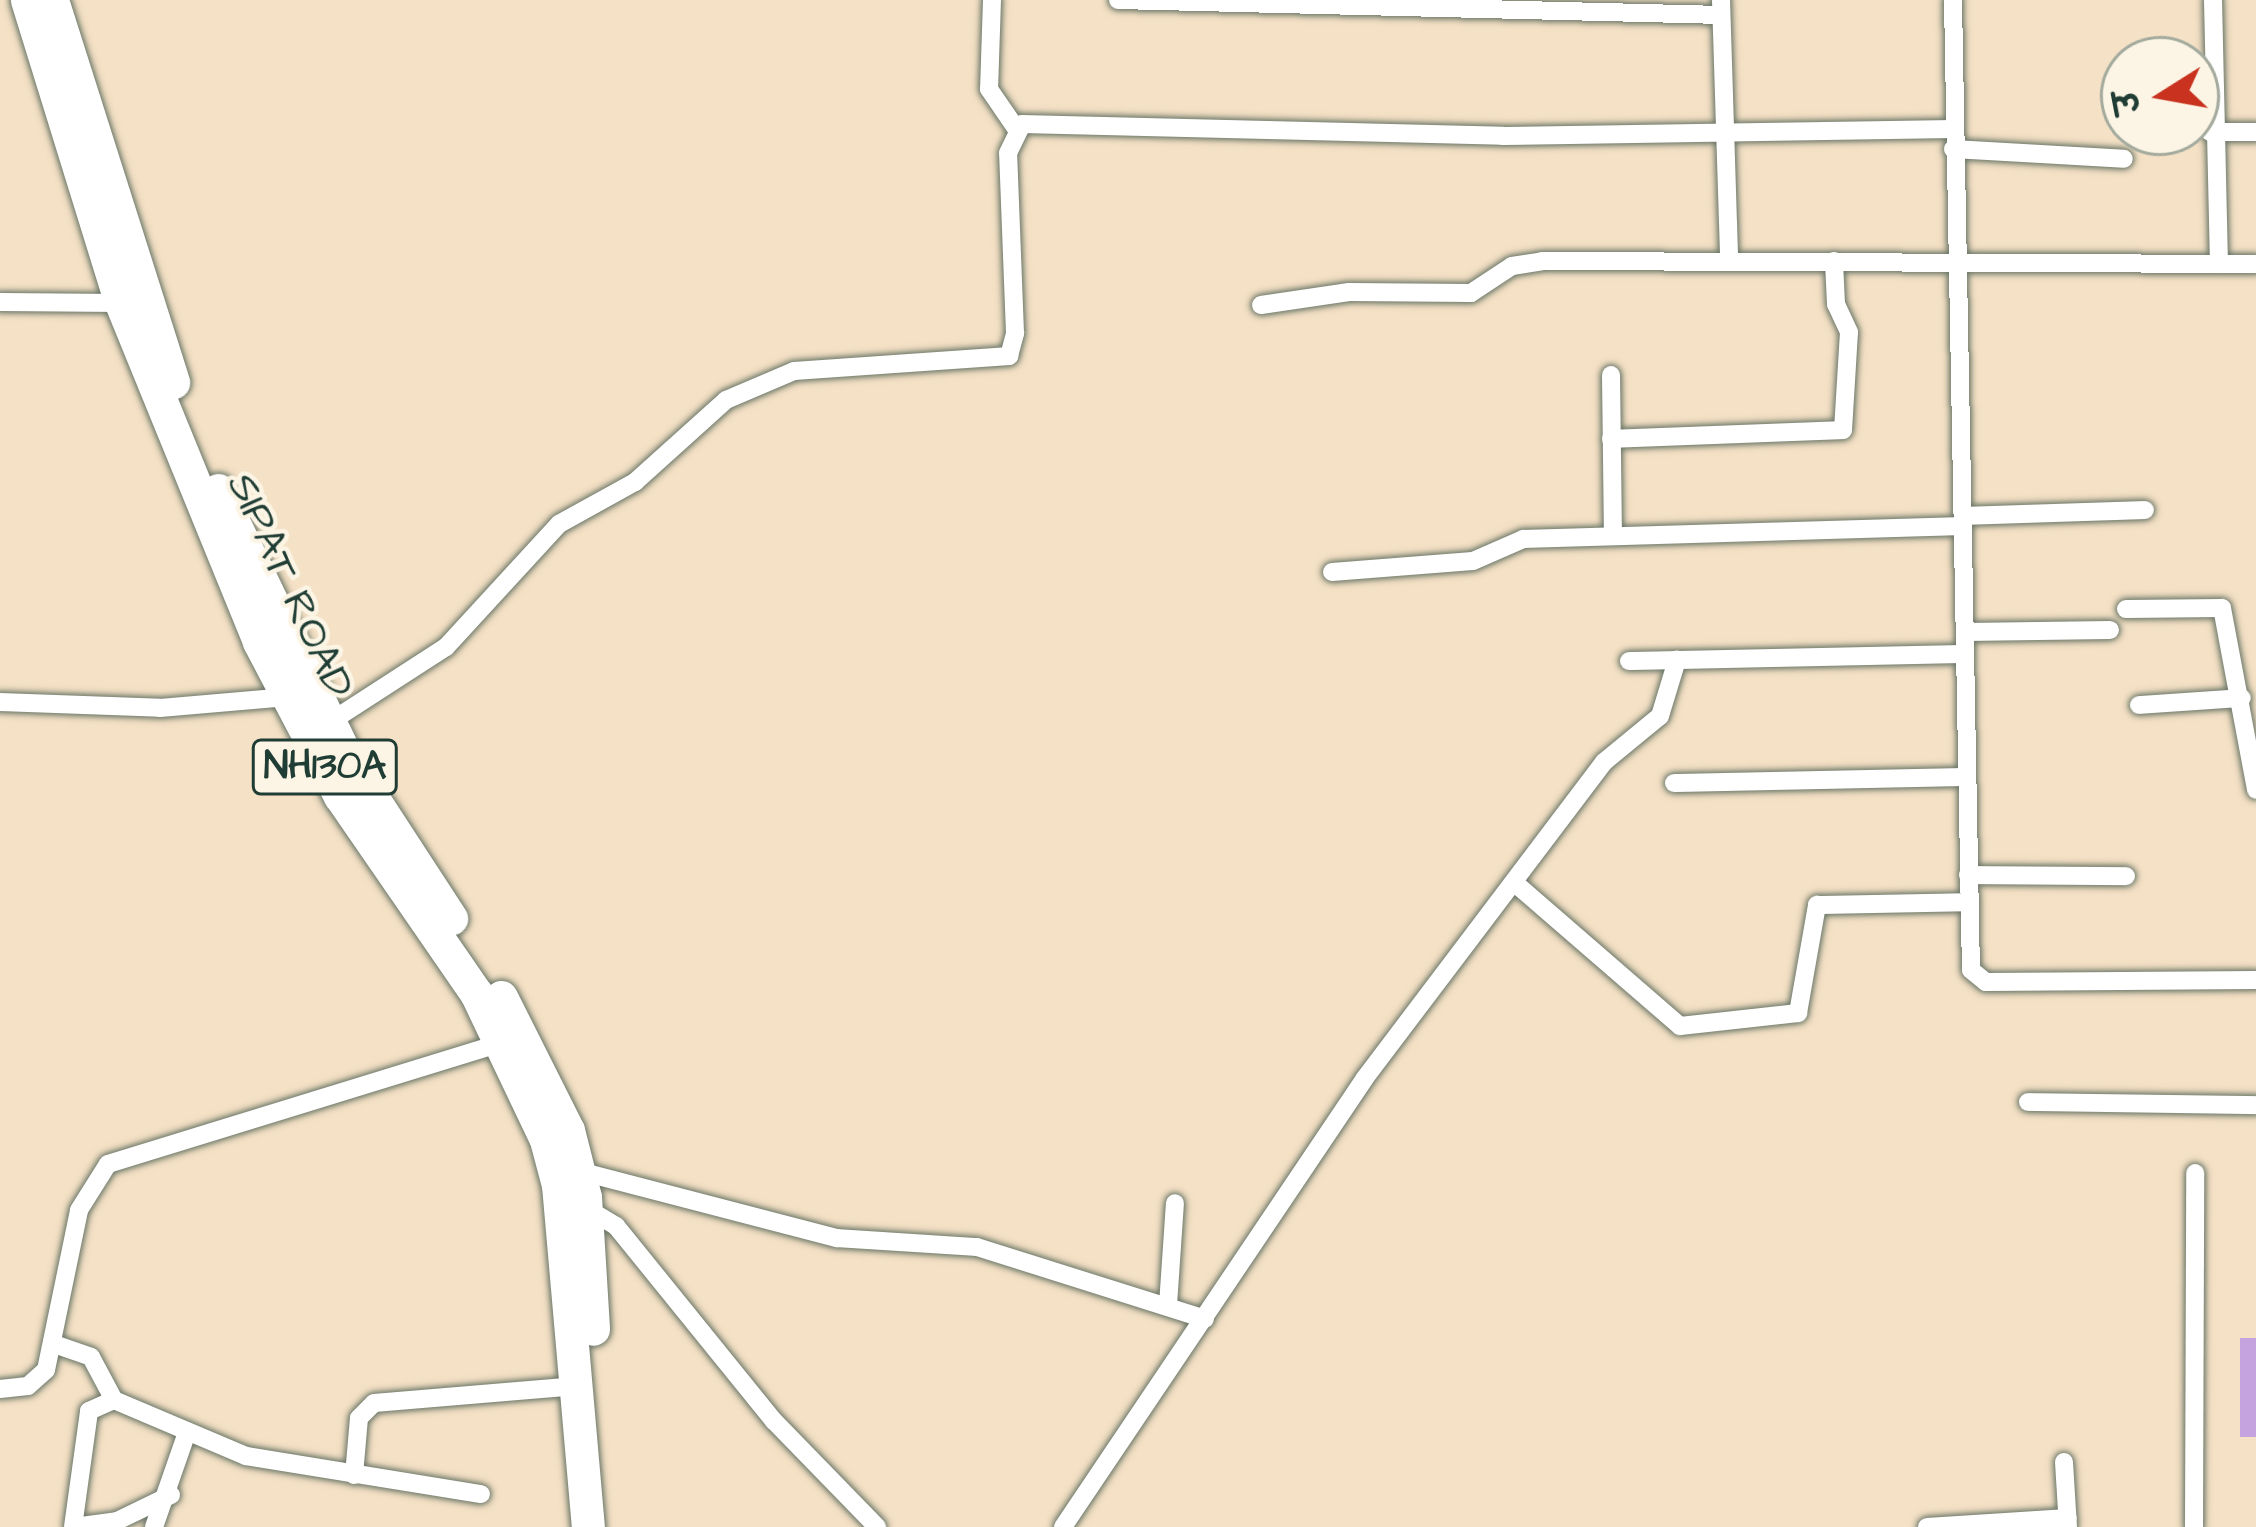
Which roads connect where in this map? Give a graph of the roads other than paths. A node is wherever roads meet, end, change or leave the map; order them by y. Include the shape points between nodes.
1 (27, 0) edge
2 (52, 0) edge
3 (992, 0) edge
4 (1118, 0) edge
5 (1953, 0) edge
6 (2213, 0) edge
7 (1721, 8) edge
8 (2212, 36) edge
9 (1016, 127) junction
10 (2220, 132) edge
11 (2256, 132) edge
12 (1724, 136) junction
13 (1953, 139) junction
14 (2212, 156) edge
15 (2124, 159) dead end
16 (1729, 261) junction
17 (1834, 261) junction
18 (1954, 261) junction
19 (2219, 264) junction
20 (2256, 264) edge
21 (0, 302) edge
22 (121, 304) junction
23 (1261, 305) dead end
24 (1611, 375) dead end
25 (1611, 439) junction
26 (2146, 510) dead end
27 (1963, 521) junction
28 (1612, 536) junction
29 (1332, 572) dead end
30 (2126, 609) dead end
31 (2110, 630) dead end
32 (1965, 632) junction
33 (1965, 654) junction
34 (1677, 660) junction
35 (1628, 661) dead end
36 (288, 697) junction
37 (2242, 698) junction
38 (2139, 705) dead end
39 (3, 706) edge
40 (330, 722) junction
41 (1967, 776) junction
42 (1674, 783) dead end
43 (2256, 790) edge
44 (1968, 875) junction
45 (2126, 876) dead end
46 (1516, 884) junction
47 (1969, 902) junction
48 (2256, 980) edge
49 (502, 1043) junction
50 (2028, 1102) dead end
51 (2256, 1105) edge
52 (579, 1172) junction
53 (2195, 1173) dead end
54 (1175, 1203) dead end
55 (586, 1208) junction
56 (1168, 1305) junction
57 (1205, 1319) junction
58 (53, 1344) junction
59 (577, 1386) junction
60 (0, 1389) edge
61 (114, 1400) junction
62 (187, 1432) junction
63 (2065, 1462) dead end
64 (354, 1475) junction
65 (481, 1494) dead end
66 (171, 1495) junction
67 (2068, 1522) edge
68 (74, 1527) edge
69 (154, 1527) edge
70 (588, 1527) edge
71 (604, 1527) edge
72 (877, 1527) edge
73 (1064, 1527) edge
74 (1927, 1527) edge
75 (2194, 1527) edge

1 - 22 highway, SIPAT ROAD / NH130A
2 - 40 highway, NH130A via 194,442
3 - 9 street via 989,89
4 - 7 street
5 - 13 street
6 - 8 street
7 - 12 street
9 - 12 street
9 - 40 street via 1008,153 1015,333 1009,356 794,370 726,400 635,482 559,524 446,647
10 - 11 street
12 - 13 street
12 - 16 street
13 - 15 street
13 - 18 street
14 - 19 street
16 - 17 street
16 - 23 street via 1543,261 1512,266 1471,292 1348,292
17 - 18 street
17 - 25 street via 1836,304 1849,332 1843,430
18 - 19 street
18 - 27 street
19 - 20 street
21 - 22 street
22 - 36 highway, SIPAT ROAD / NH130A
24 - 25 street
25 - 28 street
26 - 27 street
27 - 28 street
27 - 32 street
28 - 29 street via 1523,539 1473,561
30 - 37 street via 2222,608
31 - 32 street
32 - 33 street
33 - 34 street
33 - 41 street
34 - 35 street
34 - 46 street via 1660,716 1612,753
36 - 39 street via 160,708
36 - 49 highway, SIPAT ROAD / NH130A via 340,796
37 - 38 street
37 - 43 street
40 - 52 highway, NH130A via 537,1056
41 - 42 street
41 - 44 street
44 - 45 street
44 - 47 street
46 - 47 street via 1680,1026 1798,1012 1816,905
46 - 57 street via 1365,1078
47 - 48 street via 1971,970 1986,982
49 - 58 street via 108,1164 84,1194
49 - 59 highway, SIPAT ROAD / NH130A via 558,1185
50 - 51 street
52 - 55 highway, NH130A
52 - 56 street via 837,1238 977,1247
53 - 75 street
54 - 56 street
55 - 71 highway, NH130A
55 - 72 street via 616,1226 774,1420
56 - 57 street
57 - 73 street
58 - 60 street via 41,1377
58 - 61 street via 91,1357
59 - 64 street via 374,1403 359,1418
59 - 70 highway, SIPAT ROAD / NH130A
61 - 62 street
61 - 68 street via 89,1411
62 - 64 street via 257,1459
62 - 66 street
63 - 67 street
64 - 65 street
66 - 68 street via 117,1521
66 - 69 street
67 - 74 street

